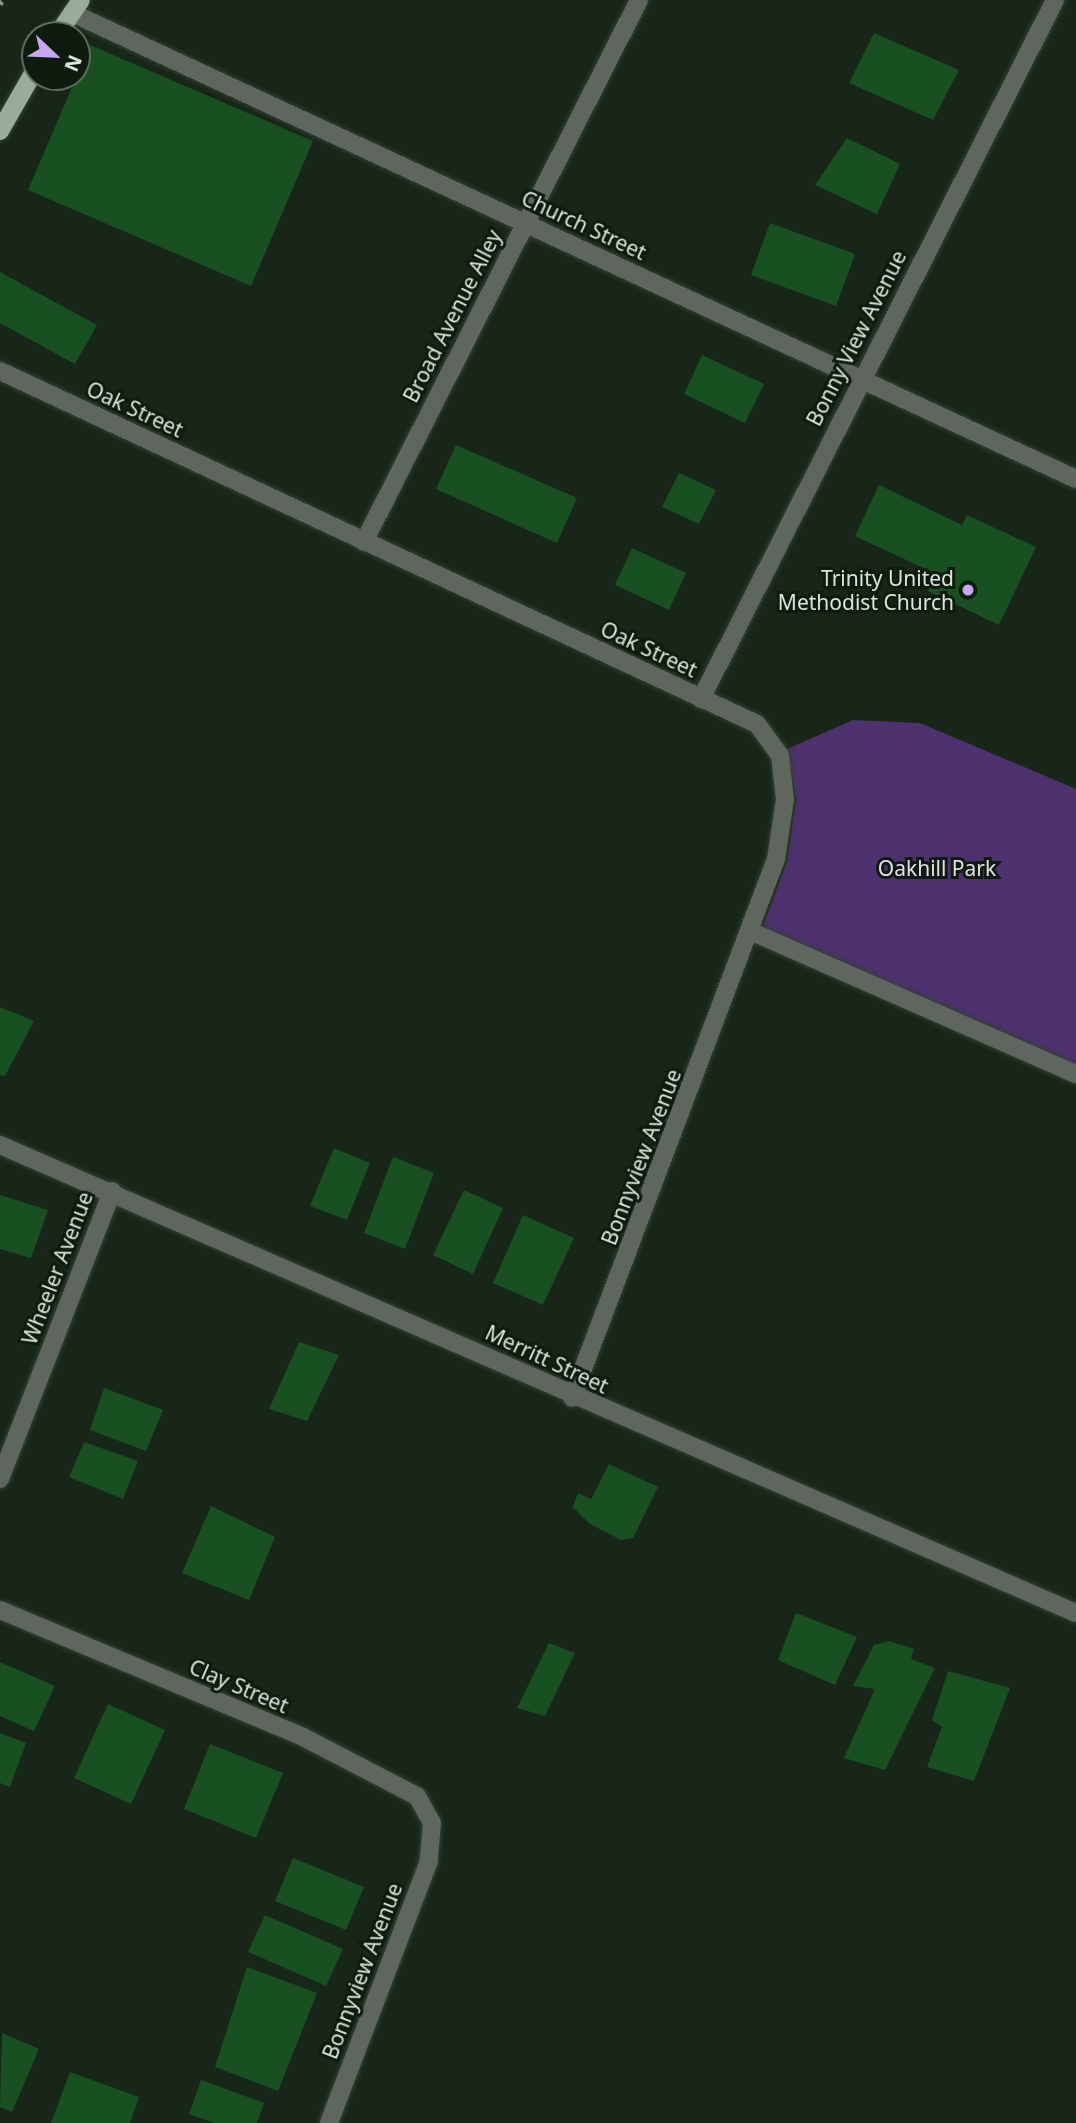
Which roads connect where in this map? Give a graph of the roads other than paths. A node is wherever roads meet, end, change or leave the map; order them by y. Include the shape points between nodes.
1 (639, 0) edge
2 (1055, 0) edge
3 (77, 6) edge
4 (67, 21) edge
5 (23, 91) edge
6 (0, 131) edge
7 (524, 224) junction
8 (0, 371) edge
9 (861, 377) junction
10 (1076, 479) edge
11 (364, 542) junction
12 (701, 699) junction
13 (750, 931) junction
14 (1076, 1074) edge
15 (0, 1145) edge
16 (112, 1191) junction
17 (572, 1398) junction
18 (0, 1479) edge
19 (0, 1610) edge
20 (1076, 1613) edge
21 (431, 1834) joint
22 (329, 2123) edge

1 - 7 street, Broad Avenue Alley
2 - 9 street, Bonny View Avenue
3 - 4 main road
3 - 7 street, Church Street
5 - 6 main road
7 - 9 street, Church Street
7 - 11 street, Broad Avenue Alley
8 - 11 street, Oak Street
9 - 10 street, Church Street
9 - 12 street, Bonny View Avenue
11 - 12 street, Oak Street
12 - 13 street, Oak Street via 757,724 780,755 785,799 776,859
13 - 14 street
13 - 17 street, Bonnyview Avenue
15 - 16 street, Merritt Street
16 - 17 street, Merritt Street via 444,1334
16 - 18 street, Wheeler Avenue
17 - 20 street, Merritt Street
19 - 21 street, Clay Street via 386,1776 417,1797 432,1823
21 - 22 street, Bonnyview Avenue via 429,1861

